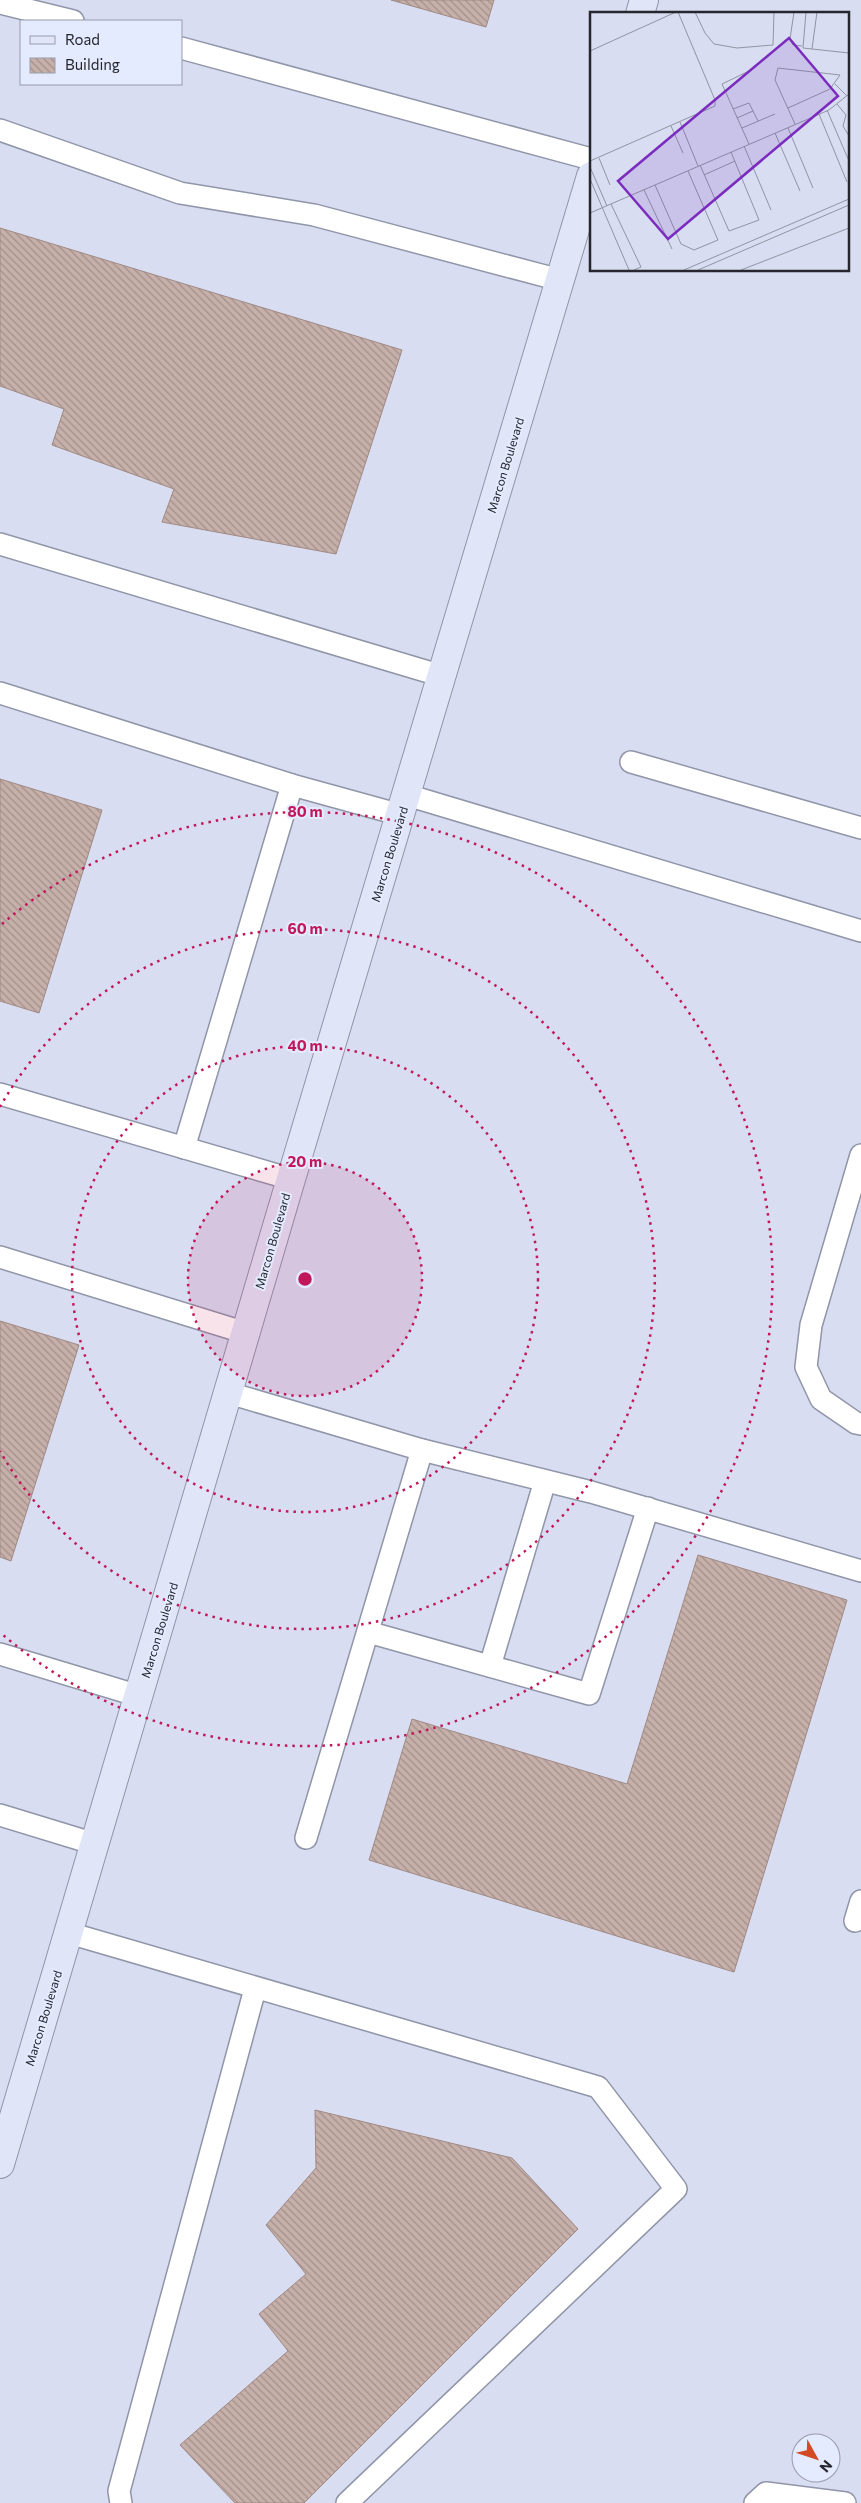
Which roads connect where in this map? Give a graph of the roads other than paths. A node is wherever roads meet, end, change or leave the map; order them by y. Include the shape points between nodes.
1 (0, 3) edge
2 (69, 20) edge
3 (182, 48) edge
4 (0, 130) edge
5 (590, 159) edge
6 (590, 179) edge
7 (560, 280) junction
8 (0, 544) edge
9 (442, 676) junction
10 (0, 693) edge
11 (631, 762) dead end
12 (292, 785) junction
13 (404, 805) junction
14 (861, 828) edge
15 (861, 931) edge
16 (0, 1094) edge
17 (184, 1148) junction
18 (861, 1155) edge
19 (290, 1179) junction
20 (0, 1257) edge
21 (246, 1333) junction
22 (229, 1394) junction
23 (861, 1424) edge
24 (422, 1450) junction
25 (545, 1481) junction
26 (648, 1508) junction
27 (861, 1571) edge
28 (368, 1632) junction
29 (0, 1654) edge
30 (490, 1666) junction
31 (139, 1696) junction
32 (0, 1815) edge
33 (306, 1838) dead end
34 (95, 1844) junction
35 (69, 1933) junction
36 (255, 1989) junction
37 (0, 2164) edge
38 (121, 2503) edge
39 (348, 2503) edge
40 (755, 2503) edge
41 (844, 2503) edge

1 - 2 lane
3 - 5 lane
4 - 7 lane via 180,193 314,215
6 - 7 street, Marcon Boulevard
7 - 9 street, Marcon Boulevard
8 - 9 lane
9 - 13 street, Marcon Boulevard
10 - 12 lane
11 - 14 lane
12 - 13 lane
12 - 17 lane
13 - 15 lane
13 - 19 street, Marcon Boulevard
16 - 17 lane
17 - 19 lane
18 - 23 lane via 811,1326 806,1367 821,1399
19 - 21 street, Marcon Boulevard
20 - 21 lane
21 - 22 street, Marcon Boulevard
22 - 24 lane
22 - 31 street, Marcon Boulevard
24 - 25 lane
24 - 28 lane
25 - 26 lane
25 - 30 lane
26 - 27 lane
26 - 30 lane via 589,1694
28 - 30 lane
28 - 33 lane
29 - 31 lane
31 - 34 street, Marcon Boulevard
32 - 34 lane
34 - 35 street, Marcon Boulevard
35 - 36 lane
35 - 37 street, Marcon Boulevard
36 - 38 lane via 119,2491
36 - 39 lane via 598,2087 676,2189
40 - 41 lane via 766,2492

